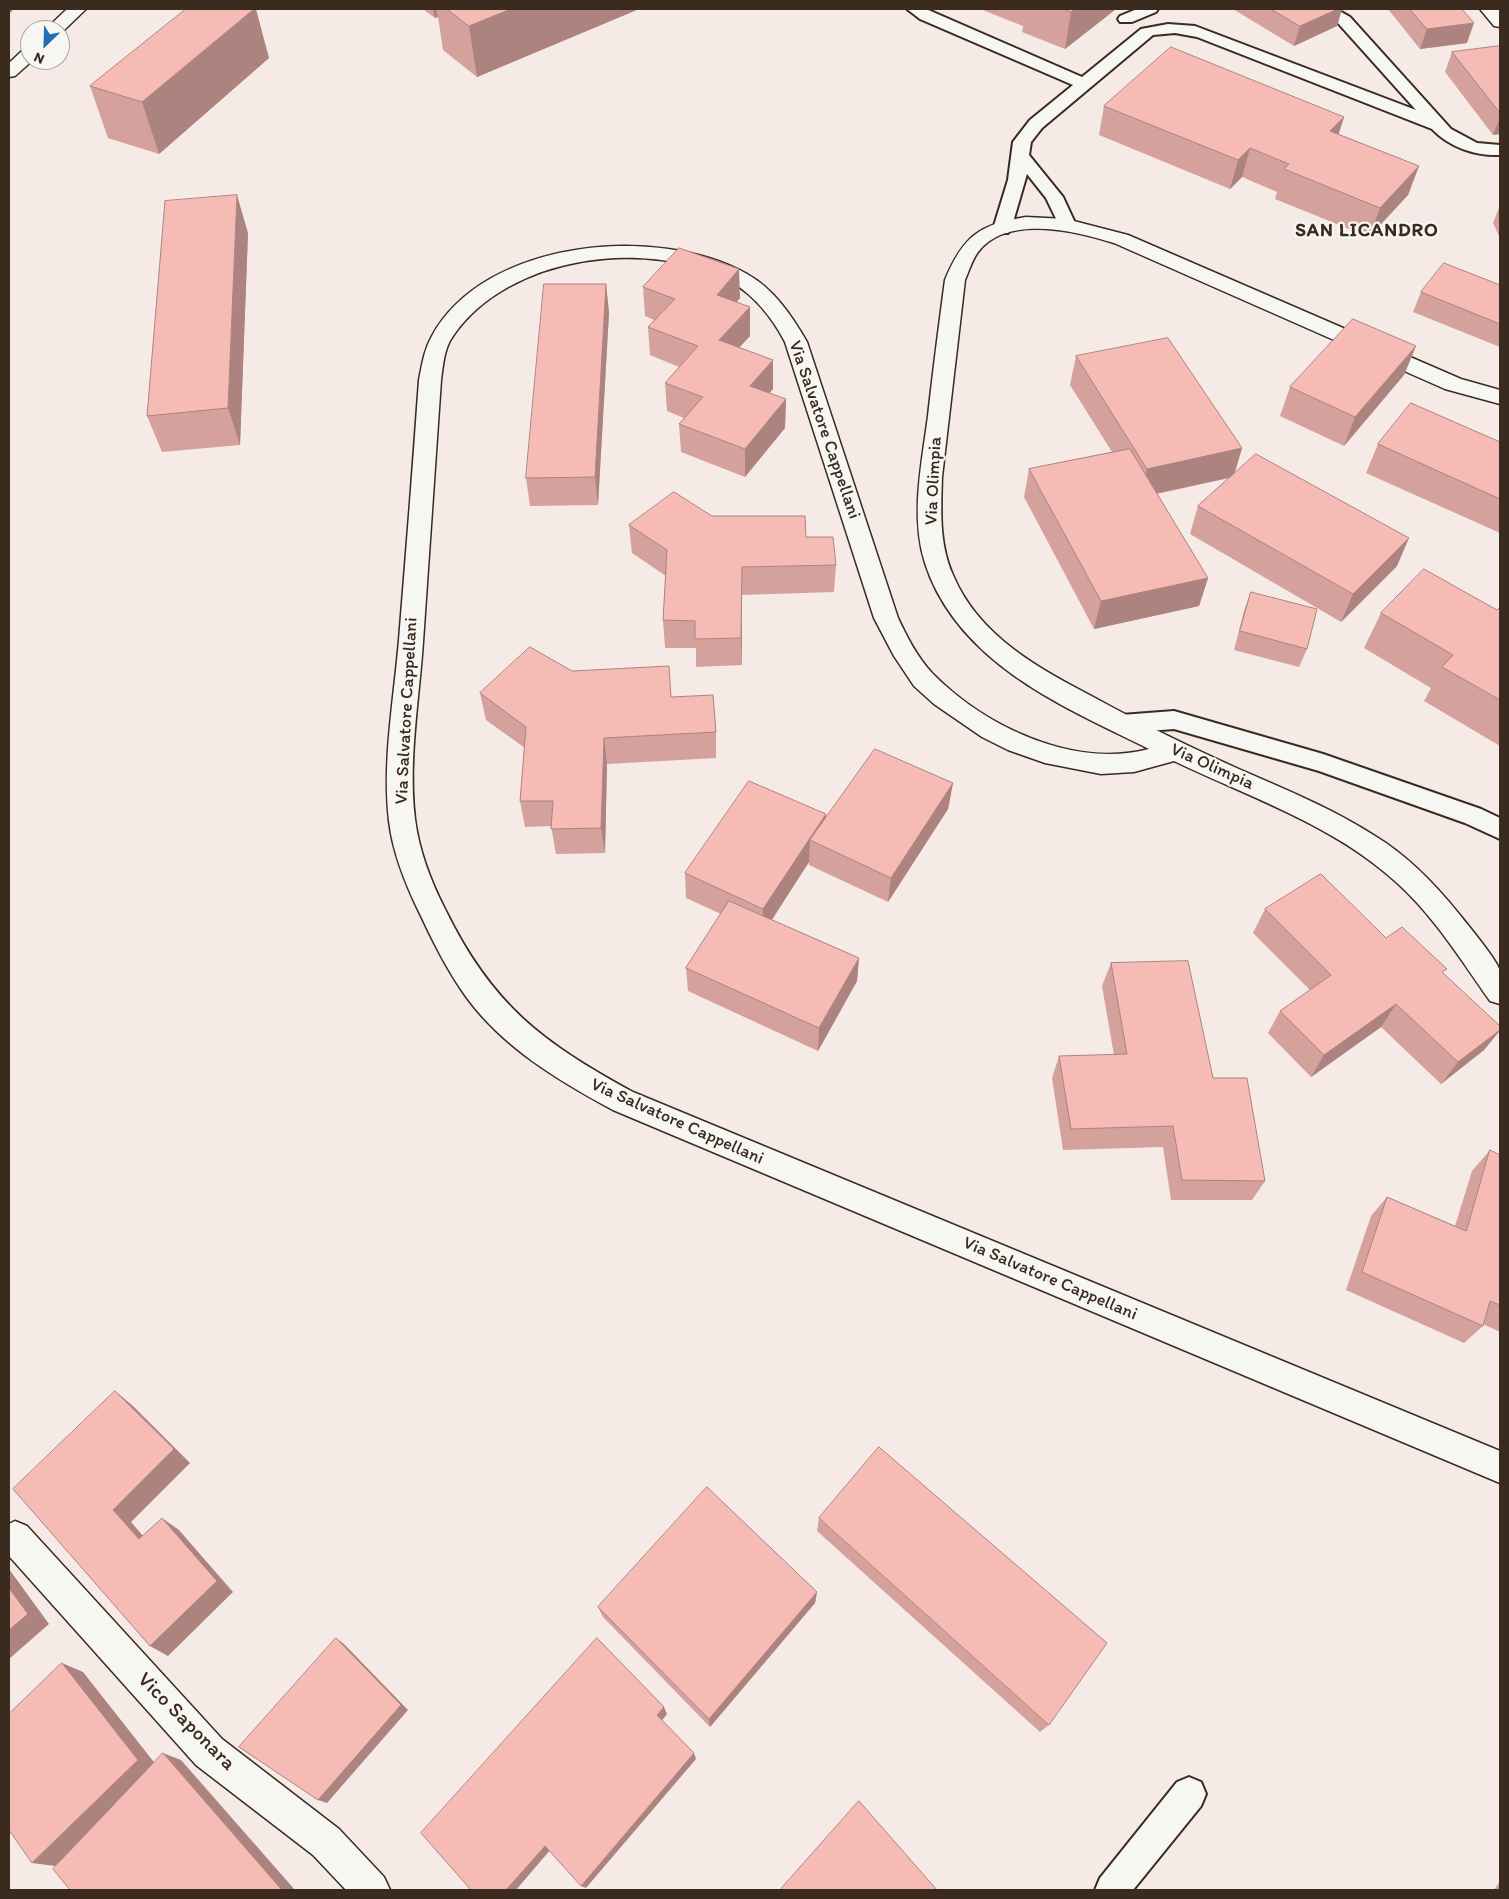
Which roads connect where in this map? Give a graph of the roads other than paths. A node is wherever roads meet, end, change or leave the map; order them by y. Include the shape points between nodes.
1 (77, 9) edge
2 (915, 9) edge
3 (1150, 9) edge
4 (1325, 9) edge
5 (1489, 9) edge
6 (1126, 19) dead end
7 (65, 20) edge
8 (1500, 22) edge
9 (20, 62) edge
10 (9, 72) edge
11 (1084, 84) junction
12 (1438, 125) junction
13 (1500, 150) edge
14 (1021, 156) junction
15 (1067, 225) junction
16 (1002, 229) junction
17 (1500, 397) edge
18 (1121, 724) junction
19 (1176, 751) junction
20 (1500, 829) edge
21 (1500, 992) edge
22 (1500, 1467) edge
23 (15, 1538) dead end
24 (1189, 1794) dead end
25 (371, 1890) edge
26 (1112, 1890) edge

1 - 7 street
2 - 11 lane
3 - 6 lane
4 - 12 lane via 1344,20
5 - 8 street
9 - 10 street
11 - 12 lane via 1147,32 1181,28 1202,33
11 - 14 lane via 1036,124 1022,142
12 - 13 lane via 1462,144 1477,149
14 - 15 lane via 1052,195
14 - 16 lane
15 - 16 street, Via Olimpia via 1039,222
15 - 17 street, Via Olimpia via 1120,239 1453,384
16 - 18 street, Via Olimpia via 990,232 974,243 955,280 931,477 931,535 936,561 948,589 970,622 998,651 1030,675
18 - 19 street, Via Olimpia
18 - 20 lane via 1174,720 1323,762 1473,816
19 - 21 street, Via Olimpia via 1291,802 1368,844 1422,889
19 - 22 street, Via Salvatore Cappellani via 1129,763 1089,764 994,732 953,707 923,678 900,647 886,618 796,342 782,317 762,294 739,278 710,265 650,253 590,252 562,257 532,267 480,295 460,311 444,334 434,355 430,380 403,744 402,821 411,858 448,945 496,1012 544,1054 577,1077 623,1101
23 - 25 street, Vico Saponara via 210,1752 326,1842
24 - 26 lane

